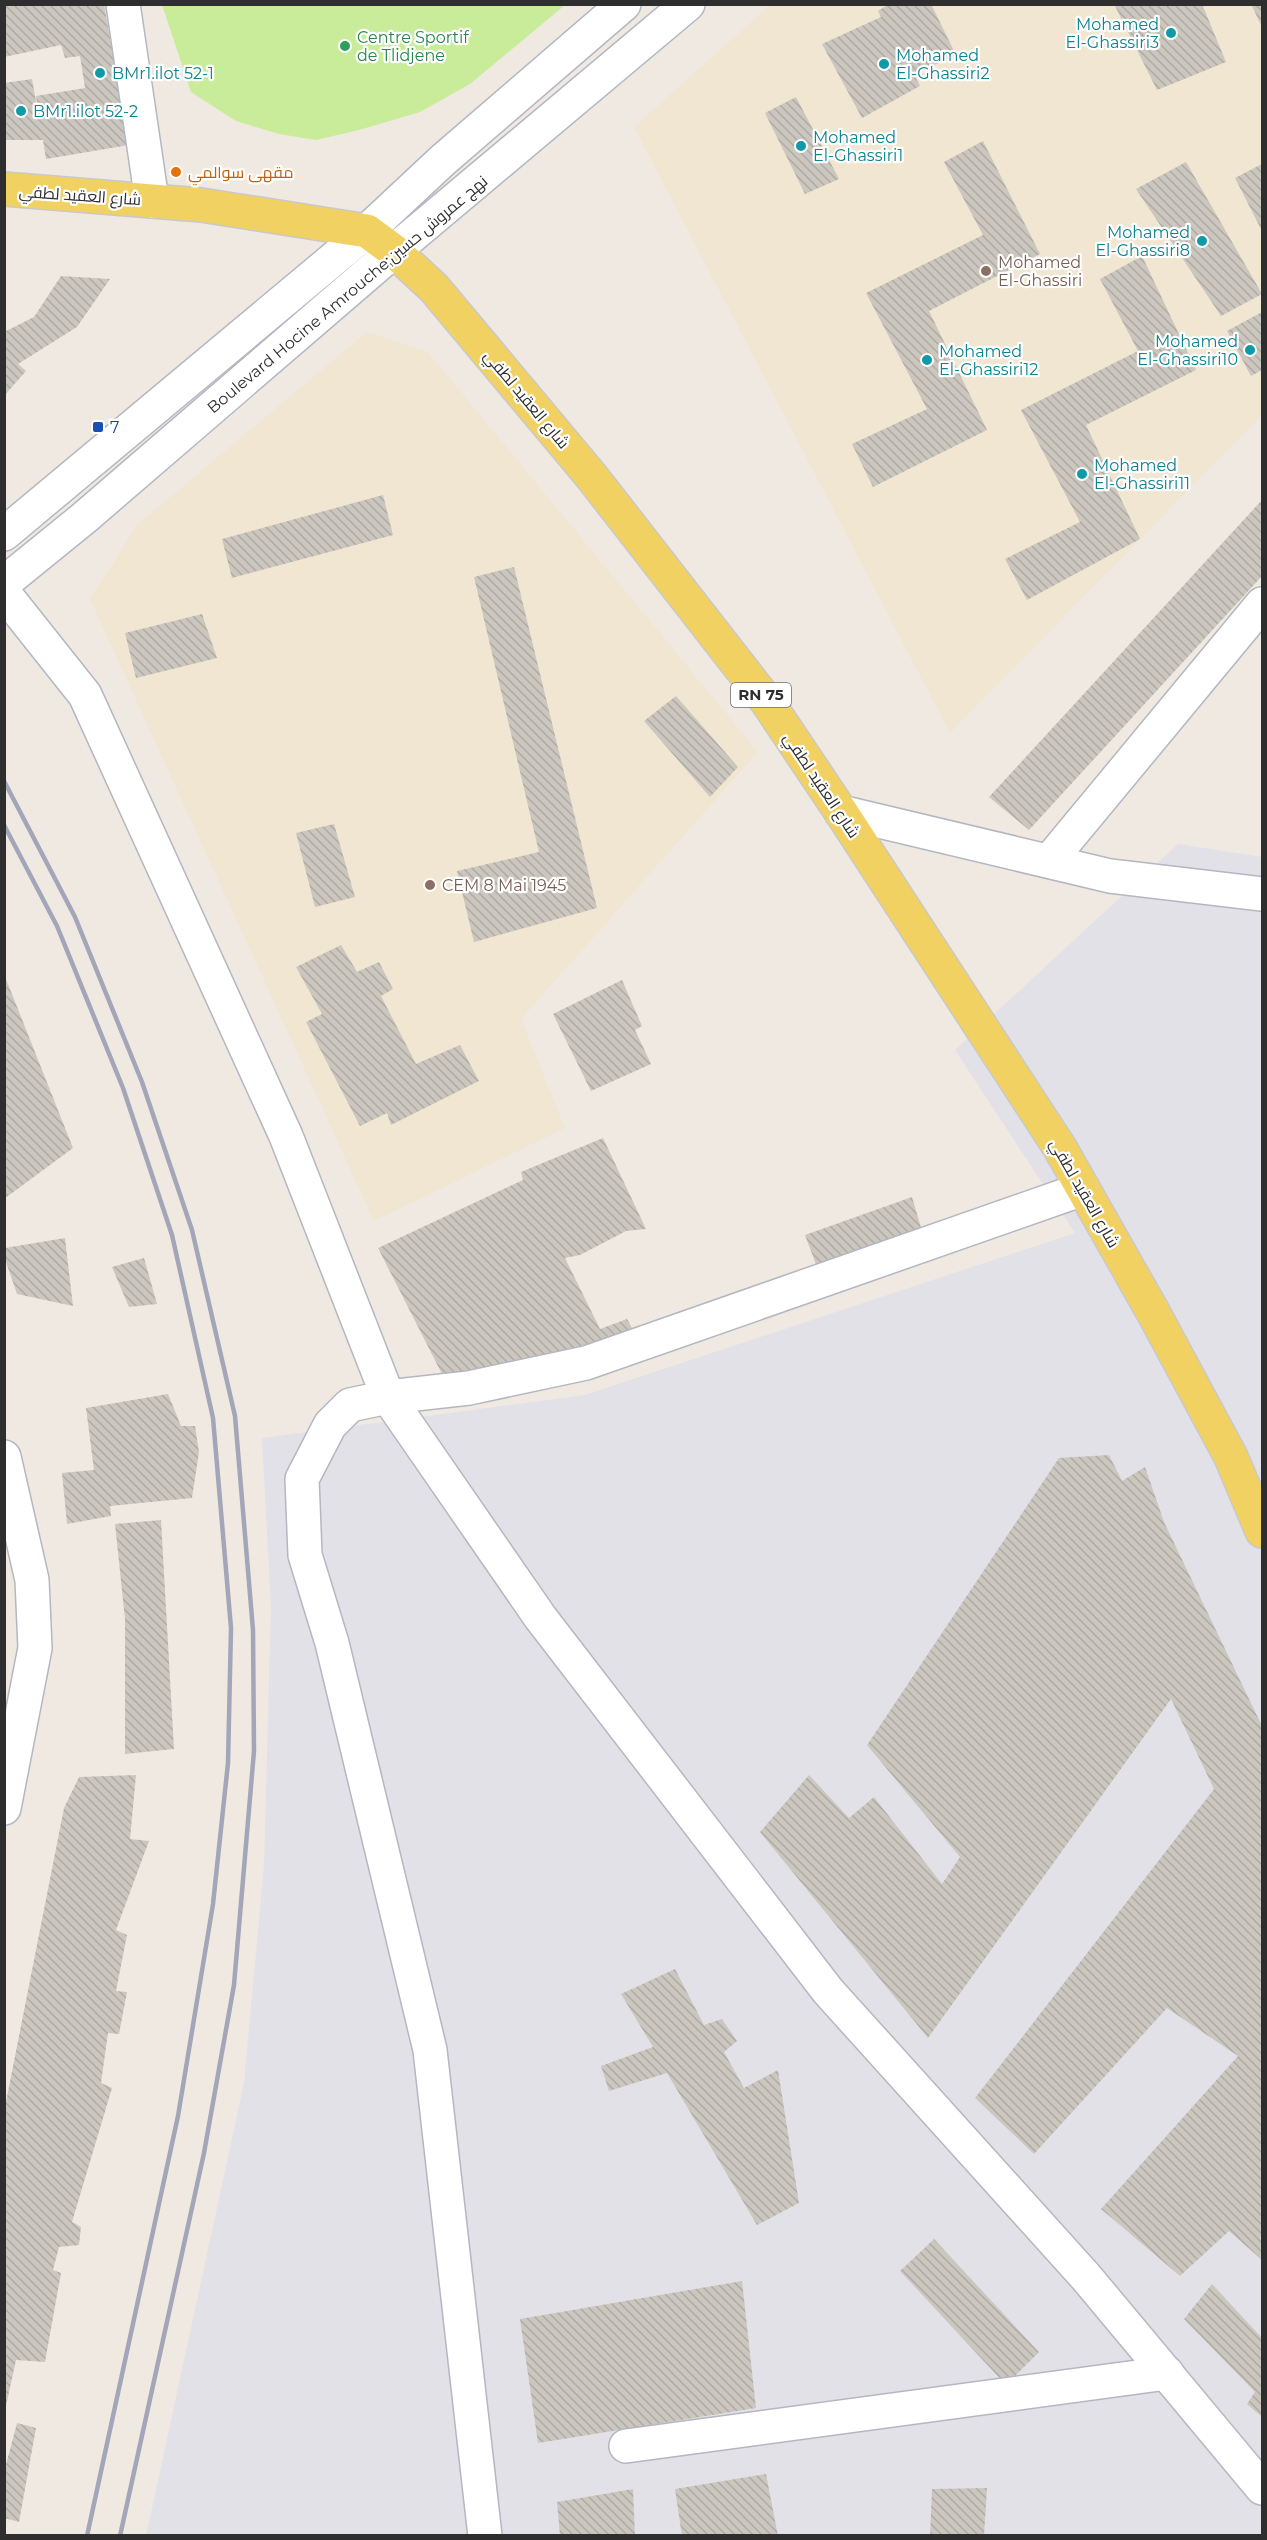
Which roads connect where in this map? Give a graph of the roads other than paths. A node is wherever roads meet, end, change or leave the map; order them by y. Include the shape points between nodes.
1 (123, 4) edge
2 (624, 4) edge
3 (688, 4) edge
4 (4, 189) edge
5 (152, 201) junction
6 (367, 231) junction
7 (394, 251) junction
8 (4, 534) edge
9 (4, 583) edge
10 (4, 593) edge
11 (1263, 604) edge
12 (841, 812) junction
13 (1050, 860) junction
14 (1263, 894) edge
15 (1083, 1188) junction
16 (388, 1397) junction
17 (4, 1457) edge
18 (1263, 1531) edge
19 (34, 1648) junction
20 (4, 1662) edge
21 (4, 1808) edge
22 (1167, 2373) junction
23 (626, 2446) dead end
24 (1263, 2488) edge
25 (485, 2535) edge

1 - 5 street
2 - 6 street
3 - 7 street, Boulevard Hocine Amrouche;نهج عمروش حسين
4 - 5 main road, شارع العقيد لطفي / RN 75
5 - 6 main road, شارع العقيد لطفي / RN 75
6 - 7 main road, شارع العقيد لطفي / RN 75
6 - 8 street
7 - 9 street, Boulevard Hocine Amrouche;نهج عمروش حسين
7 - 12 main road, شارع العقيد لطفي / RN 75 via 434,288 592,477 768,704
10 - 16 street via 85,695 286,1136
11 - 13 street
12 - 13 street
12 - 15 main road, شارع العقيد لطفي / RN 75
13 - 14 street via 1110,876
15 - 16 street via 586,1363 469,1388
15 - 18 main road, شارع العقيد لطفي / RN 75 via 1231,1456
16 - 22 street via 540,1617 828,1991 1086,2277
16 - 25 street via 350,1405 330,1425 302,1479 305,1555 332,1643 430,2050
17 - 19 street via 32,1580
19 - 20 street
19 - 21 street
22 - 23 street
22 - 24 street

